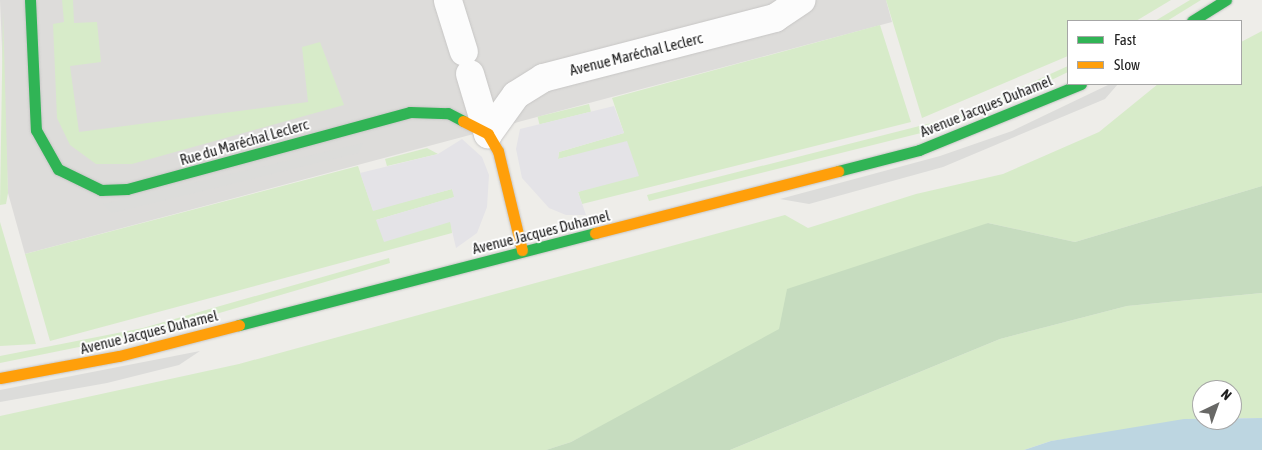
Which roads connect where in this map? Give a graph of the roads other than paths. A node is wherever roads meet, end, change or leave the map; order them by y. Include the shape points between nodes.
1 (30, 0) edge
2 (802, 0) edge
3 (1226, 0) edge
4 (448, 1) edge
5 (1194, 20) edge
6 (1078, 85) edge
7 (488, 134) junction
8 (522, 250) junction
9 (0, 378) edge

1 - 7 main road, Rue du Maréchal Leclerc via 33,110 38,135 58,169 101,190 150,184 410,112 448,112
2 - 7 street, Avenue Maréchal Leclerc via 775,18 543,78 516,95
3 - 5 main road
4 - 7 street
6 - 8 main road, Avenue Jacques Duhamel via 919,150
7 - 8 main road via 504,169
8 - 9 main road, Avenue Jacques Duhamel via 119,356

